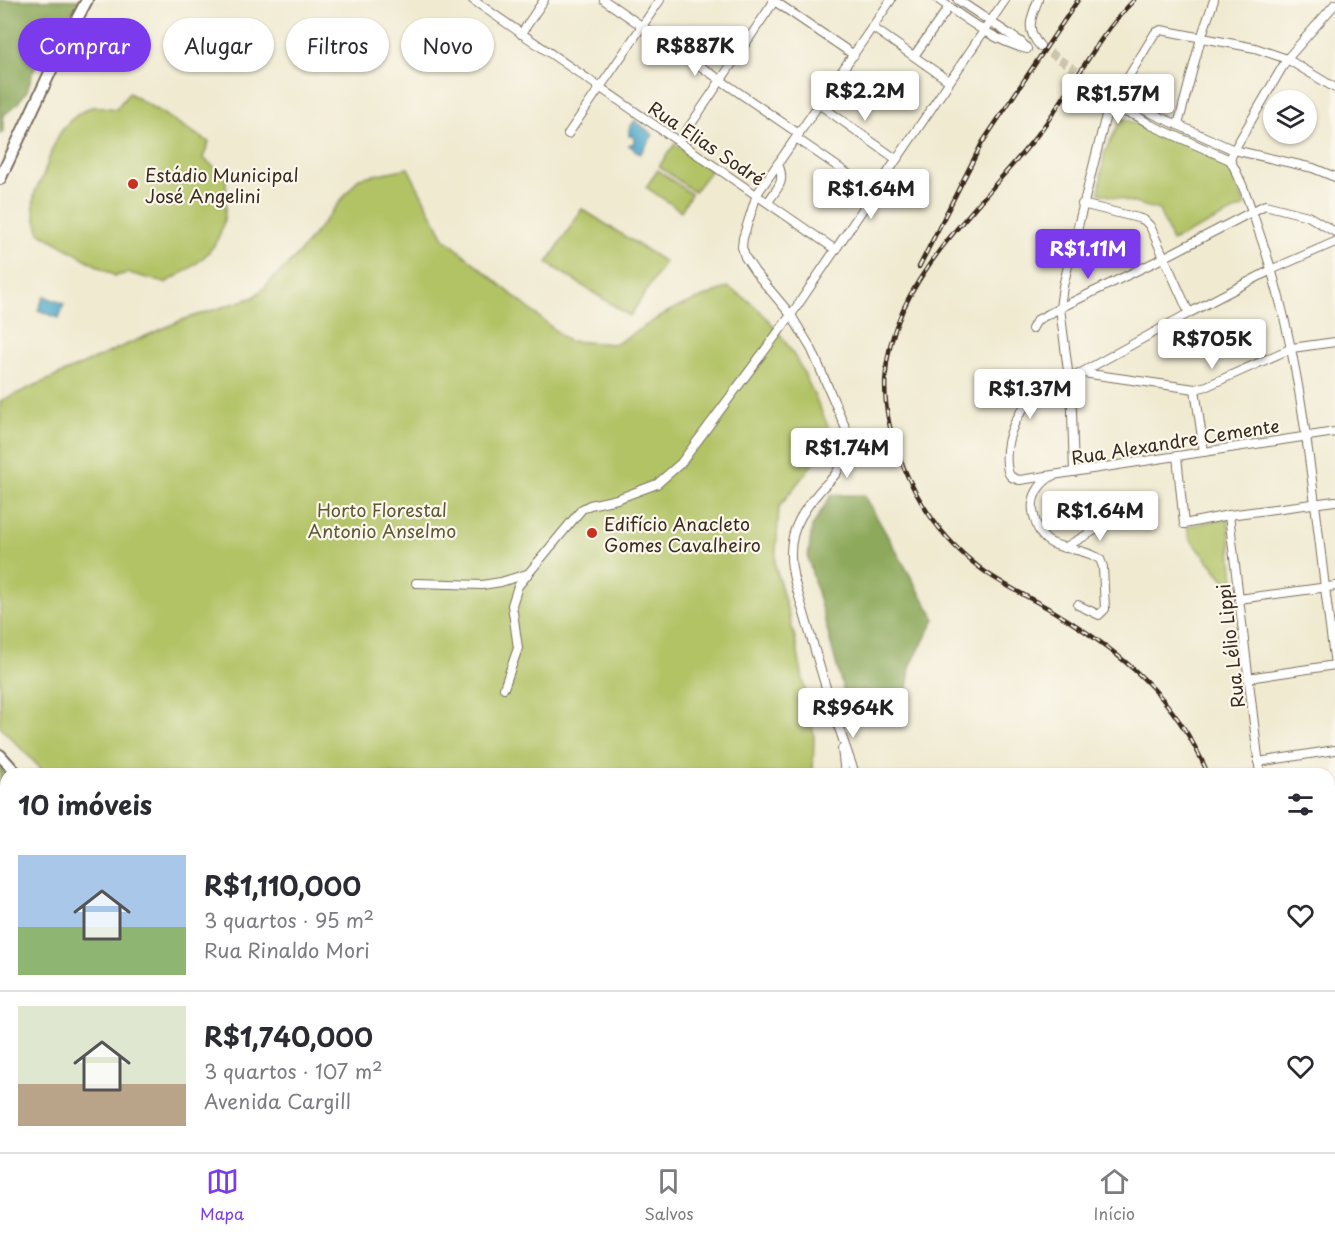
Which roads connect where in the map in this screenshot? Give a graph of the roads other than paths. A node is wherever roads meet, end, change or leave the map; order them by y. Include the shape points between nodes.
1 (87, 0) edge
2 (473, 0) edge
3 (544, 0) edge
4 (604, 0) edge
5 (660, 0) edge
6 (774, 0) edge
7 (891, 0) edge
8 (939, 0) edge
9 (958, 0) edge
10 (1005, 0) edge
11 (1038, 0) edge
12 (1214, 0) edge
13 (1335, 4) edge
14 (949, 6) junction
15 (989, 22) junction
16 (643, 26) junction
17 (872, 27) junction
18 (984, 31) junction
19 (521, 33) junction
20 (1201, 38) junction
21 (1040, 46) tunnel mouth
22 (854, 56) junction
23 (914, 56) junction
24 (1287, 59) junction
25 (721, 79) junction
26 (949, 81) junction
27 (1094, 83) tunnel mouth
28 (600, 88) junction
29 (1335, 88) edge
30 (1115, 97) junction
31 (820, 105) junction
32 (1137, 116) junction
33 (1178, 125) junction
34 (568, 134) dead end
35 (798, 136) junction
36 (679, 142) junction
37 (1234, 150) junction
38 (896, 159) junction
39 (1230, 160) junction
40 (778, 164) junction
41 (1335, 166) edge
42 (1332, 176) edge
43 (854, 178) dead end
44 (0, 179) edge
45 (757, 194) junction
46 (768, 202) junction
47 (1082, 204) junction
48 (1252, 210) junction
49 (1335, 232) edge
50 (1335, 242) edge
51 (836, 250) junction
52 (1165, 257) junction
53 (1273, 269) junction
54 (1060, 308) junction
55 (1189, 313) junction
56 (791, 315) junction
57 (1032, 328) dead end
58 (1335, 342) edge
59 (1292, 348) junction
60 (1073, 375) junction
61 (1195, 388) junction
62 (1335, 432) edge
63 (1305, 436) junction
64 (1204, 452) junction
65 (1177, 456) junction
66 (1074, 472) junction
67 (1053, 475) junction
68 (1335, 501) edge
69 (1314, 504) junction
70 (1115, 509) dead end
71 (1229, 515) junction
72 (1064, 548) junction
73 (529, 573) junction
74 (416, 583) dead end
75 (1335, 586) edge
76 (1324, 587) junction
77 (1239, 599) junction
78 (1078, 605) dead end
79 (1335, 664) edge
80 (1248, 678) junction
81 (504, 688) dead end
82 (832, 708) junction
83 (1335, 750) edge
84 (0, 755) edge
85 (1258, 762) junction
86 (12, 768) edge
87 (844, 768) edge
88 (853, 768) edge
89 (1259, 768) edge

1 - 44 street
2 - 19 street, Rua Elias Sodré
3 - 19 street
4 - 16 street
5 - 16 street
6 - 22 street
6 - 25 street
7 - 17 street
8 - 14 street
9 - 15 street
10 - 15 street
11 - 21 street via 1030,27 1031,36
12 - 20 street
13 - 24 street
14 - 18 street
14 - 23 street
15 - 18 street
15 - 18 street via 1027,49
16 - 25 street
16 - 28 street
17 - 22 street
17 - 23 street
18 - 26 street
19 - 28 street, Rua Elias Sodré
20 - 24 street via 1255,48
20 - 30 street via 1161,30 1155,33
20 - 33 street
22 - 31 street
23 - 26 street
24 - 29 street
24 - 37 street
25 - 35 street
25 - 36 street
26 - 38 street
27 - 30 street
28 - 34 street
28 - 36 street, Rua Elias Sodré
30 - 32 street
30 - 33 street
31 - 35 street
31 - 38 street
32 - 39 street
32 - 47 street via 1108,107
33 - 37 street
35 - 40 street
35 - 43 street
36 - 45 street, Rua Elias Sodré
37 - 39 street
37 - 42 street
38 - 51 street
39 - 48 street
40 - 45 street
40 - 46 street via 782,180
41 - 42 street
45 - 46 street, Rua Elias Sodré
45 - 56 street via 742,247 745,257
46 - 51 street, Rua Elias Sodré
47 - 52 street via 1144,220
47 - 54 street
48 - 49 street via 1265,205 1293,212
48 - 52 street
48 - 53 street
50 - 53 street
51 - 56 street
52 - 54 street
52 - 55 street
53 - 55 street
53 - 59 street
54 - 57 street
54 - 60 street
55 - 60 street
56 - 73 street via 681,463 657,484 582,509
56 - 82 street via 812,350 849,436 837,470 801,513 790,553 795,583
58 - 59 street
59 - 61 street
59 - 63 street
60 - 61 street
60 - 66 street
60 - 67 street, Rua Alexandre Cemente via 1041,389 1017,416 1008,436 1005,451 1010,477 1020,480
61 - 64 street
62 - 63 street, Rua Alexandre Cemente
63 - 64 street, Rua Alexandre Cemente
63 - 69 street
64 - 65 street, Rua Alexandre Cemente
65 - 66 street, Rua Alexandre Cemente
65 - 71 street via 1184,524
66 - 67 street, Rua Alexandre Cemente
67 - 72 street via 1034,496 1035,525 1051,543
68 - 69 street
69 - 71 street
69 - 76 street
70 - 72 street via 1095,530
71 - 77 street, Rua Lélio Lippi
72 - 78 street via 1094,555 1103,567 1102,614
73 - 74 street via 482,585
73 - 81 street via 514,595 518,648
75 - 76 street
76 - 77 street
76 - 79 street
77 - 80 street, Rua Lélio Lippi
79 - 80 street
80 - 85 street, Rua Lélio Lippi
82 - 87 street
82 - 88 street
83 - 85 street
84 - 86 street
85 - 89 street, Rua Lélio Lippi

